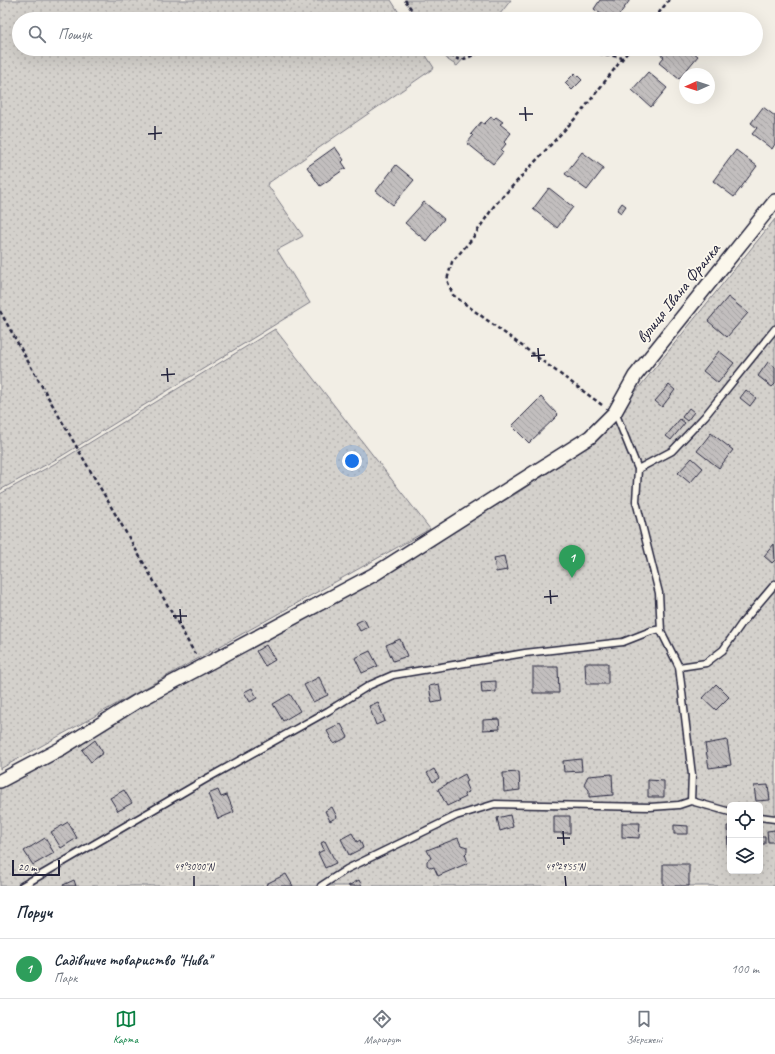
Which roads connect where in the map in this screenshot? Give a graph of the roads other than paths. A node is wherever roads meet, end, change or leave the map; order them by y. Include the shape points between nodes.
1 (775, 201) edge
2 (775, 329) edge
3 (615, 412) junction
4 (638, 469) junction
5 (775, 584) edge
6 (661, 629) junction
7 (679, 667) junction
8 (0, 781) edge
9 (691, 801) junction
10 (727, 811) edge
11 (775, 813) edge
12 (763, 817) edge
13 (763, 817) edge
14 (775, 819) edge
15 (22, 886) edge
16 (321, 886) edge

1 - 3 street, вулиця Івана Франка via 635,376
2 - 4 lane via 705,416 672,451
3 - 4 lane
3 - 8 street, вулиця Івана Франка via 579,445 373,575 136,702 62,748
4 - 6 lane via 636,501 658,594
5 - 7 lane via 723,650 706,663
6 - 7 lane
6 - 15 lane via 623,642 525,653 393,675 370,685
7 - 9 lane via 692,775
9 - 10 lane
9 - 16 lane via 679,805 650,807 495,804 456,816 347,870
11 - 12 lane
13 - 14 lane

